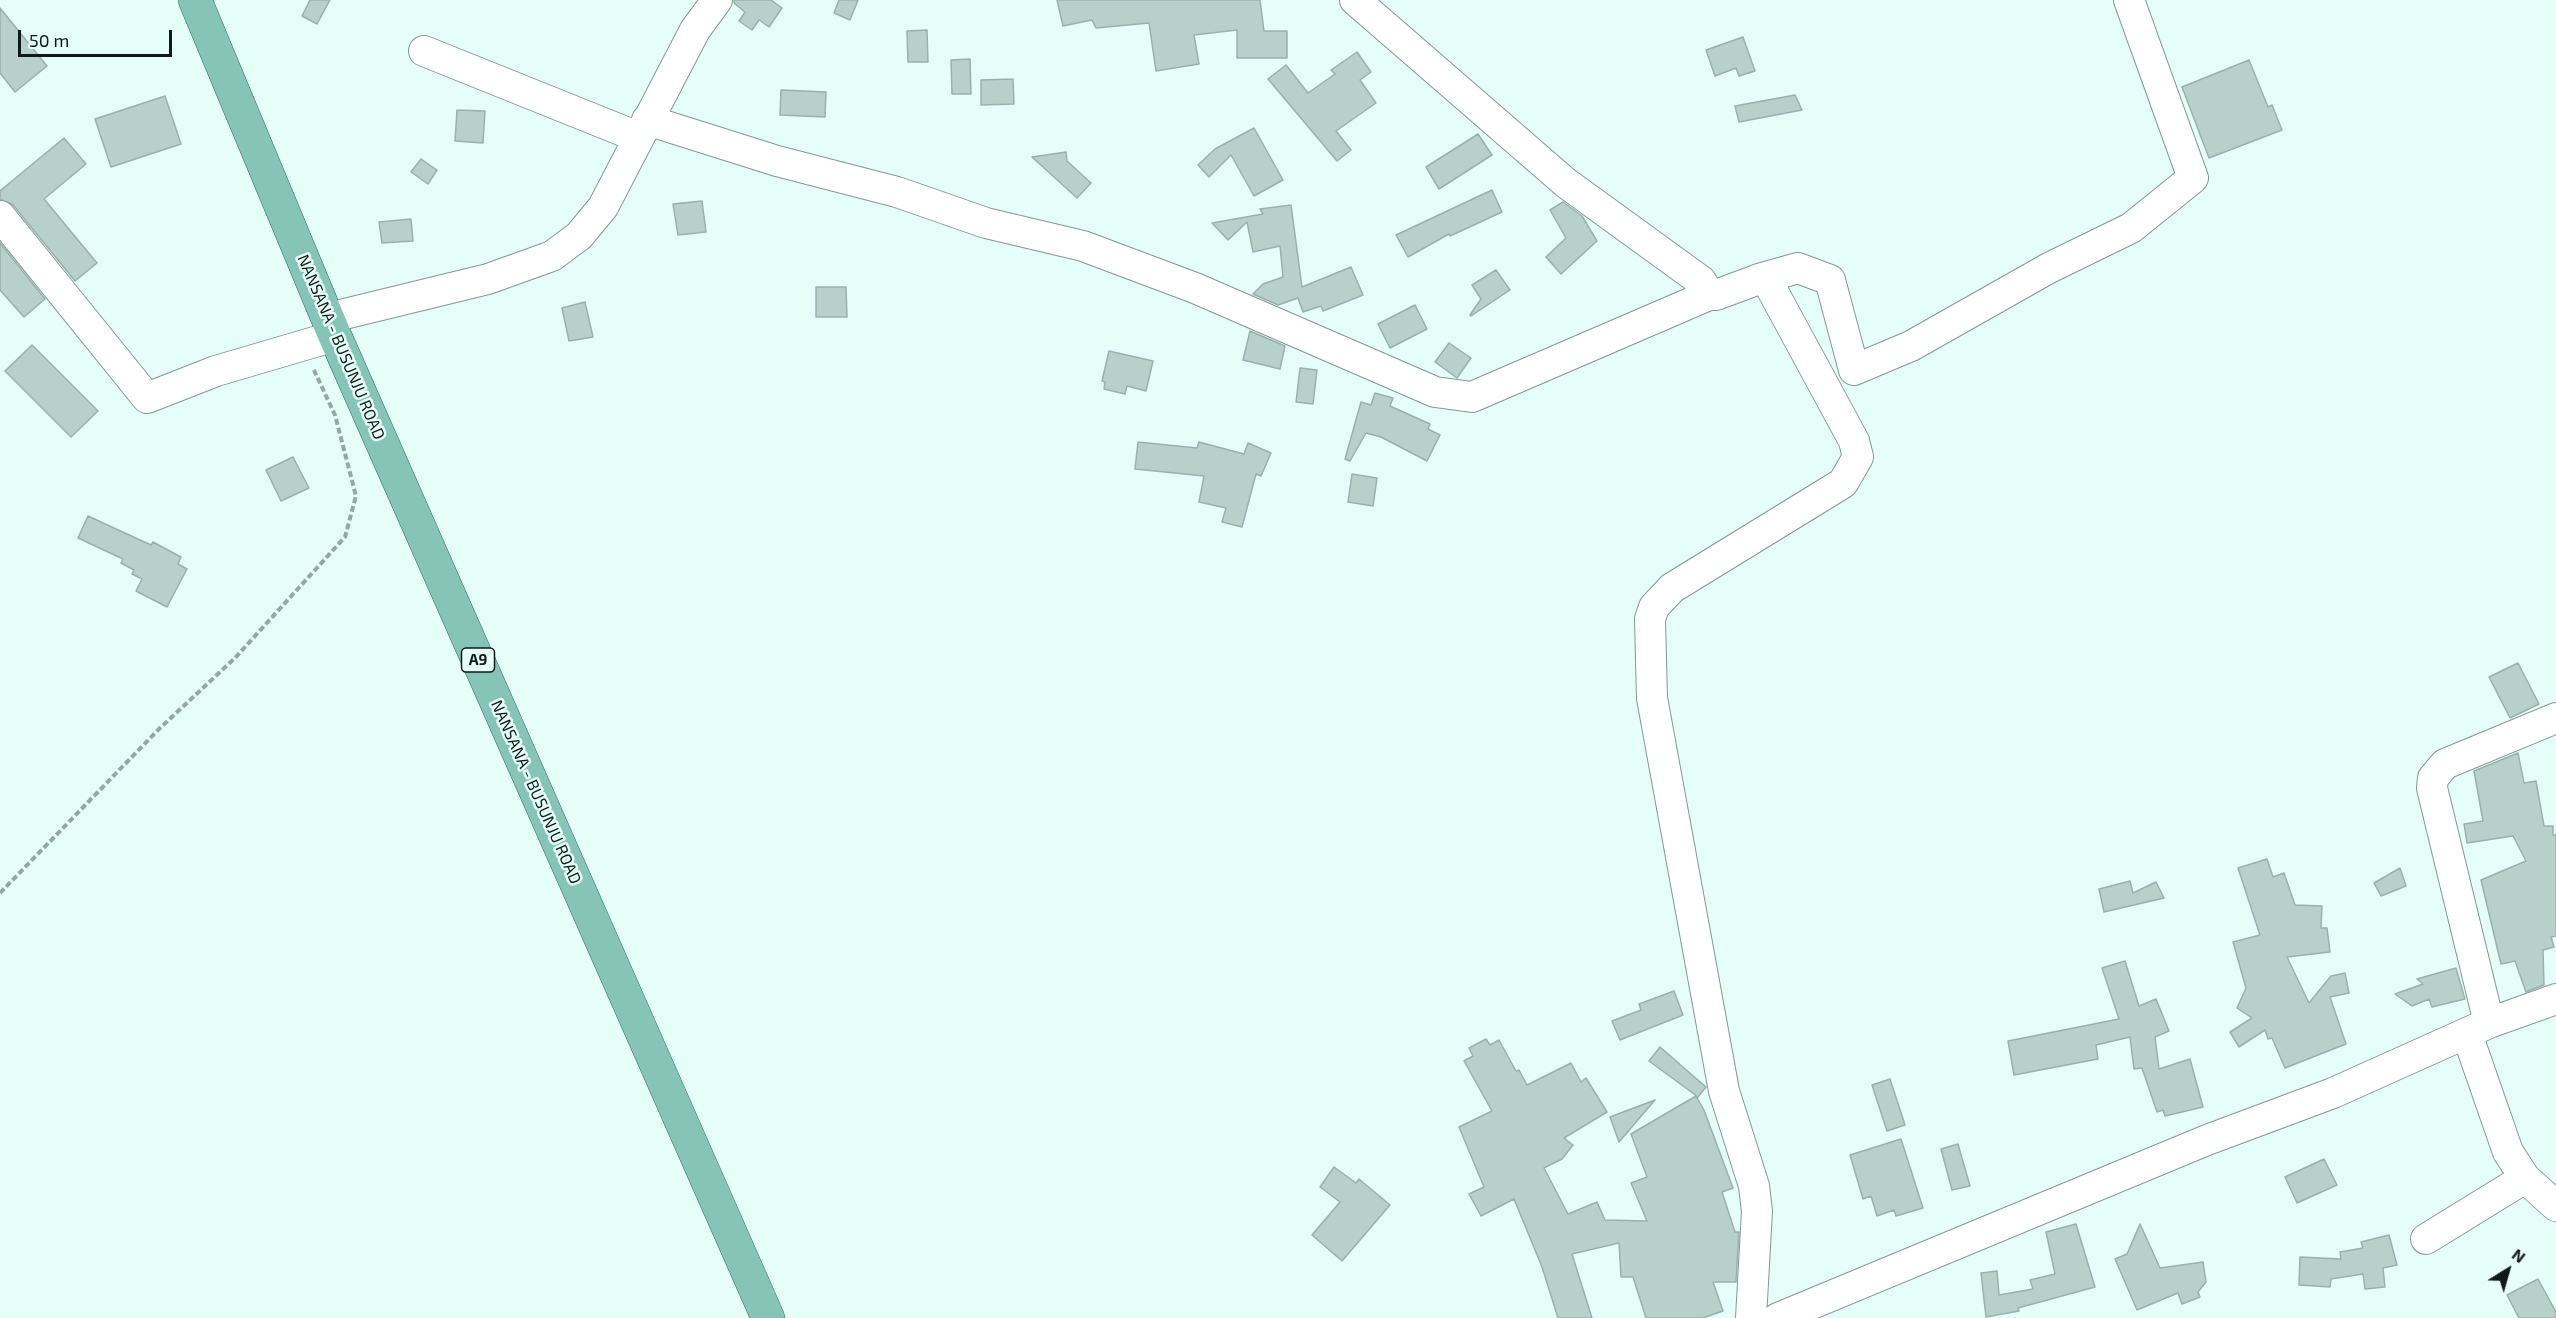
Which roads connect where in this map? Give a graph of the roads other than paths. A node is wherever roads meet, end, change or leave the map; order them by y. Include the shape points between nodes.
1 (195, 0) edge
2 (717, 0) edge
3 (1355, 0) edge
4 (2129, 0) edge
5 (424, 51) dead end
6 (642, 128) junction
7 (0, 216) edge
8 (1759, 279) junction
9 (1709, 295) junction
10 (331, 327) junction
11 (2556, 718) edge
12 (2556, 999) edge
13 (2478, 1029) junction
14 (2525, 1178) junction
15 (2556, 1206) edge
16 (2426, 1239) dead end
17 (768, 1318) edge
18 (1751, 1318) edge
19 (1779, 1318) edge

1 - 10 main road, NANSANA - BUSUNJU ROAD / A9
2 - 6 street via 695,30
3 - 9 street via 1566,183 1701,281
4 - 8 street via 2193,178 2131,228 2049,267 1911,346 1854,370 1830,280 1798,268
5 - 6 street
6 - 9 street via 897,192 986,223 1083,246 1195,288 1436,392 1472,397
6 - 10 street via 603,207 579,236 552,256
7 - 10 street via 147,398 216,371 303,345
8 - 9 street
8 - 18 street via 1770,286 1854,441 1858,457 1843,483 1671,588 1654,607 1650,619 1652,698 1724,1091 1758,1211
10 - 17 main road, NANSANA - BUSUNJU ROAD / A9
11 - 13 street via 2445,764 2433,778
12 - 13 street
13 - 14 street via 2508,1152
13 - 19 street via 2333,1093 2206,1140
14 - 15 street
14 - 16 street

